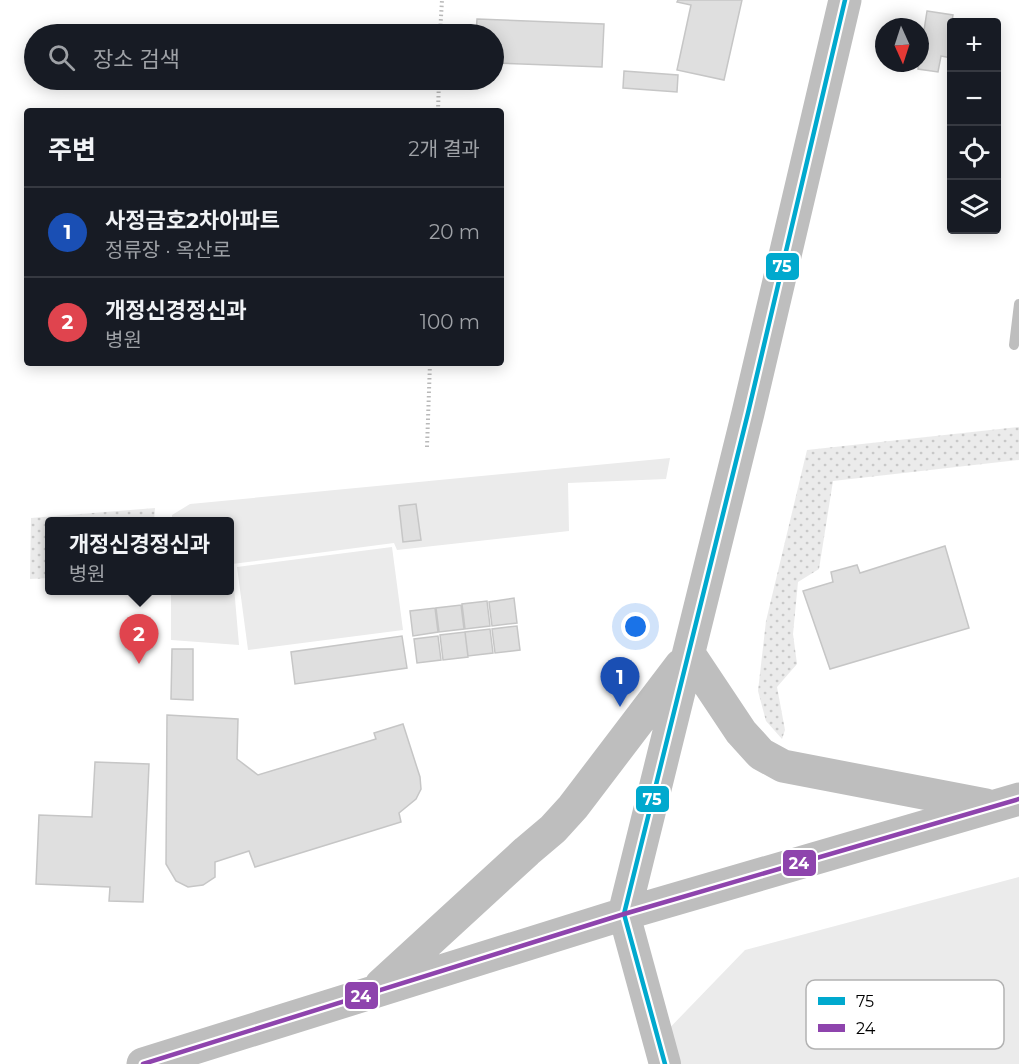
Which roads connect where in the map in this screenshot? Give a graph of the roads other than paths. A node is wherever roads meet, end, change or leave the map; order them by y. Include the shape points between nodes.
1 (845, 0) edge
2 (690, 654) junction
3 (1005, 802) edge
4 (624, 914) junction
5 (373, 992) junction
6 (142, 1064) edge
7 (665, 1064) edge

1 - 2 main road
2 - 3 main road via 741,732 761,754 783,766
2 - 4 main road
2 - 5 main road via 553,829
3 - 4 main road
4 - 5 main road
4 - 7 street
5 - 6 main road

